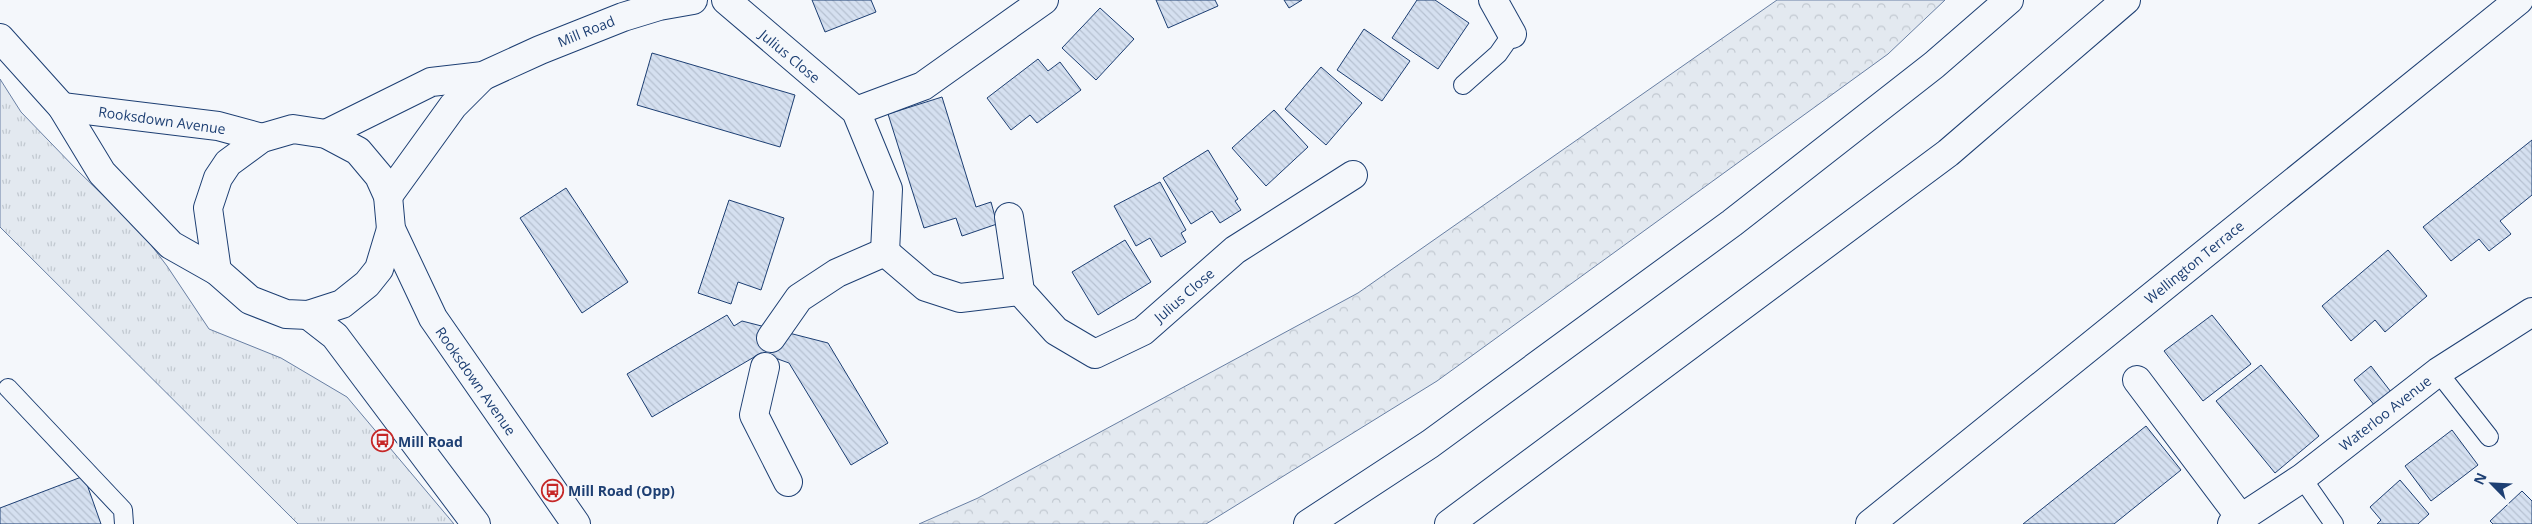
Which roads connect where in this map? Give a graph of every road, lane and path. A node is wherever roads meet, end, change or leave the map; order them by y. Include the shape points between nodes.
1 (693, 0) edge
2 (726, 0) edge
3 (1044, 0) edge
4 (1493, 0) edge
5 (2009, 0) edge
6 (2126, 0) edge
7 (2519, 0) edge
8 (1512, 34) joint
9 (0, 38) edge
10 (483, 76) junction
11 (1463, 85) dead end
12 (62, 107) junction
13 (856, 111) junction
14 (326, 134) junction
15 (262, 138) junction
16 (1353, 175) dead end
17 (388, 196) junction
18 (1009, 217) dead end
19 (391, 229) junction
20 (885, 252) junction
21 (217, 271) junction
22 (1020, 291) junction
23 (2532, 312) edge
24 (308, 315) junction
25 (771, 338) dead end
26 (765, 367) dead end
27 (2438, 372) junction
28 (2137, 380) dead end
29 (8, 388) dead end
30 (2489, 437) dead end
31 (2302, 478) junction
32 (788, 482) dead end
33 (2236, 521) edge
34 (124, 524) edge
35 (476, 524) edge
36 (576, 524) edge
37 (1308, 524) edge
38 (1449, 524) edge
39 (1870, 524) edge
40 (2334, 524) edge

1 - 10 main road, Mill Road via 623,17
2 - 13 main road, Julius Close
3 - 13 main road via 923,86
4 - 8 main road
5 - 37 main road via 1934,65 1732,223 1430,444
6 - 38 main road via 1948,153
7 - 39 main road, Wellington Terrace
8 - 11 lane via 1498,54
9 - 12 main road, Rooksdown Avenue
10 - 14 main road, Mill Road via 431,82
10 - 17 main road, Mill Road via 453,106
12 - 15 main road, Rooksdown Avenue via 218,126
12 - 21 main road, Rooksdown Avenue via 102,172 171,245
13 - 20 main road, Julius Close via 888,190
14 - 15 main road, Rooksdown Avenue via 294,130
14 - 17 main road, Rooksdown Avenue via 358,151 379,176
15 - 21 main road, Rooksdown Avenue via 228,163 218,178 208,208
16 - 22 main road, Julius Close via 1235,250 1143,331 1094,354 1056,331
17 - 19 main road, Rooksdown Avenue
18 - 22 main road
19 - 24 main road, Rooksdown Avenue via 379,269 367,284 342,304
19 - 36 main road, Rooksdown Avenue via 433,318
20 - 22 main road via 926,287 960,298
20 - 25 main road via 837,273 799,298
21 - 24 main road, Rooksdown Avenue via 250,300 286,314
23 - 27 main road, Waterloo Avenue
24 - 35 main road via 335,336
26 - 32 main road via 754,415
27 - 30 lane
27 - 31 main road, Waterloo Avenue
28 - 33 main road, Waterloo Avenue
29 - 34 lane via 122,510
31 - 33 main road, Waterloo Avenue
31 - 40 lane

